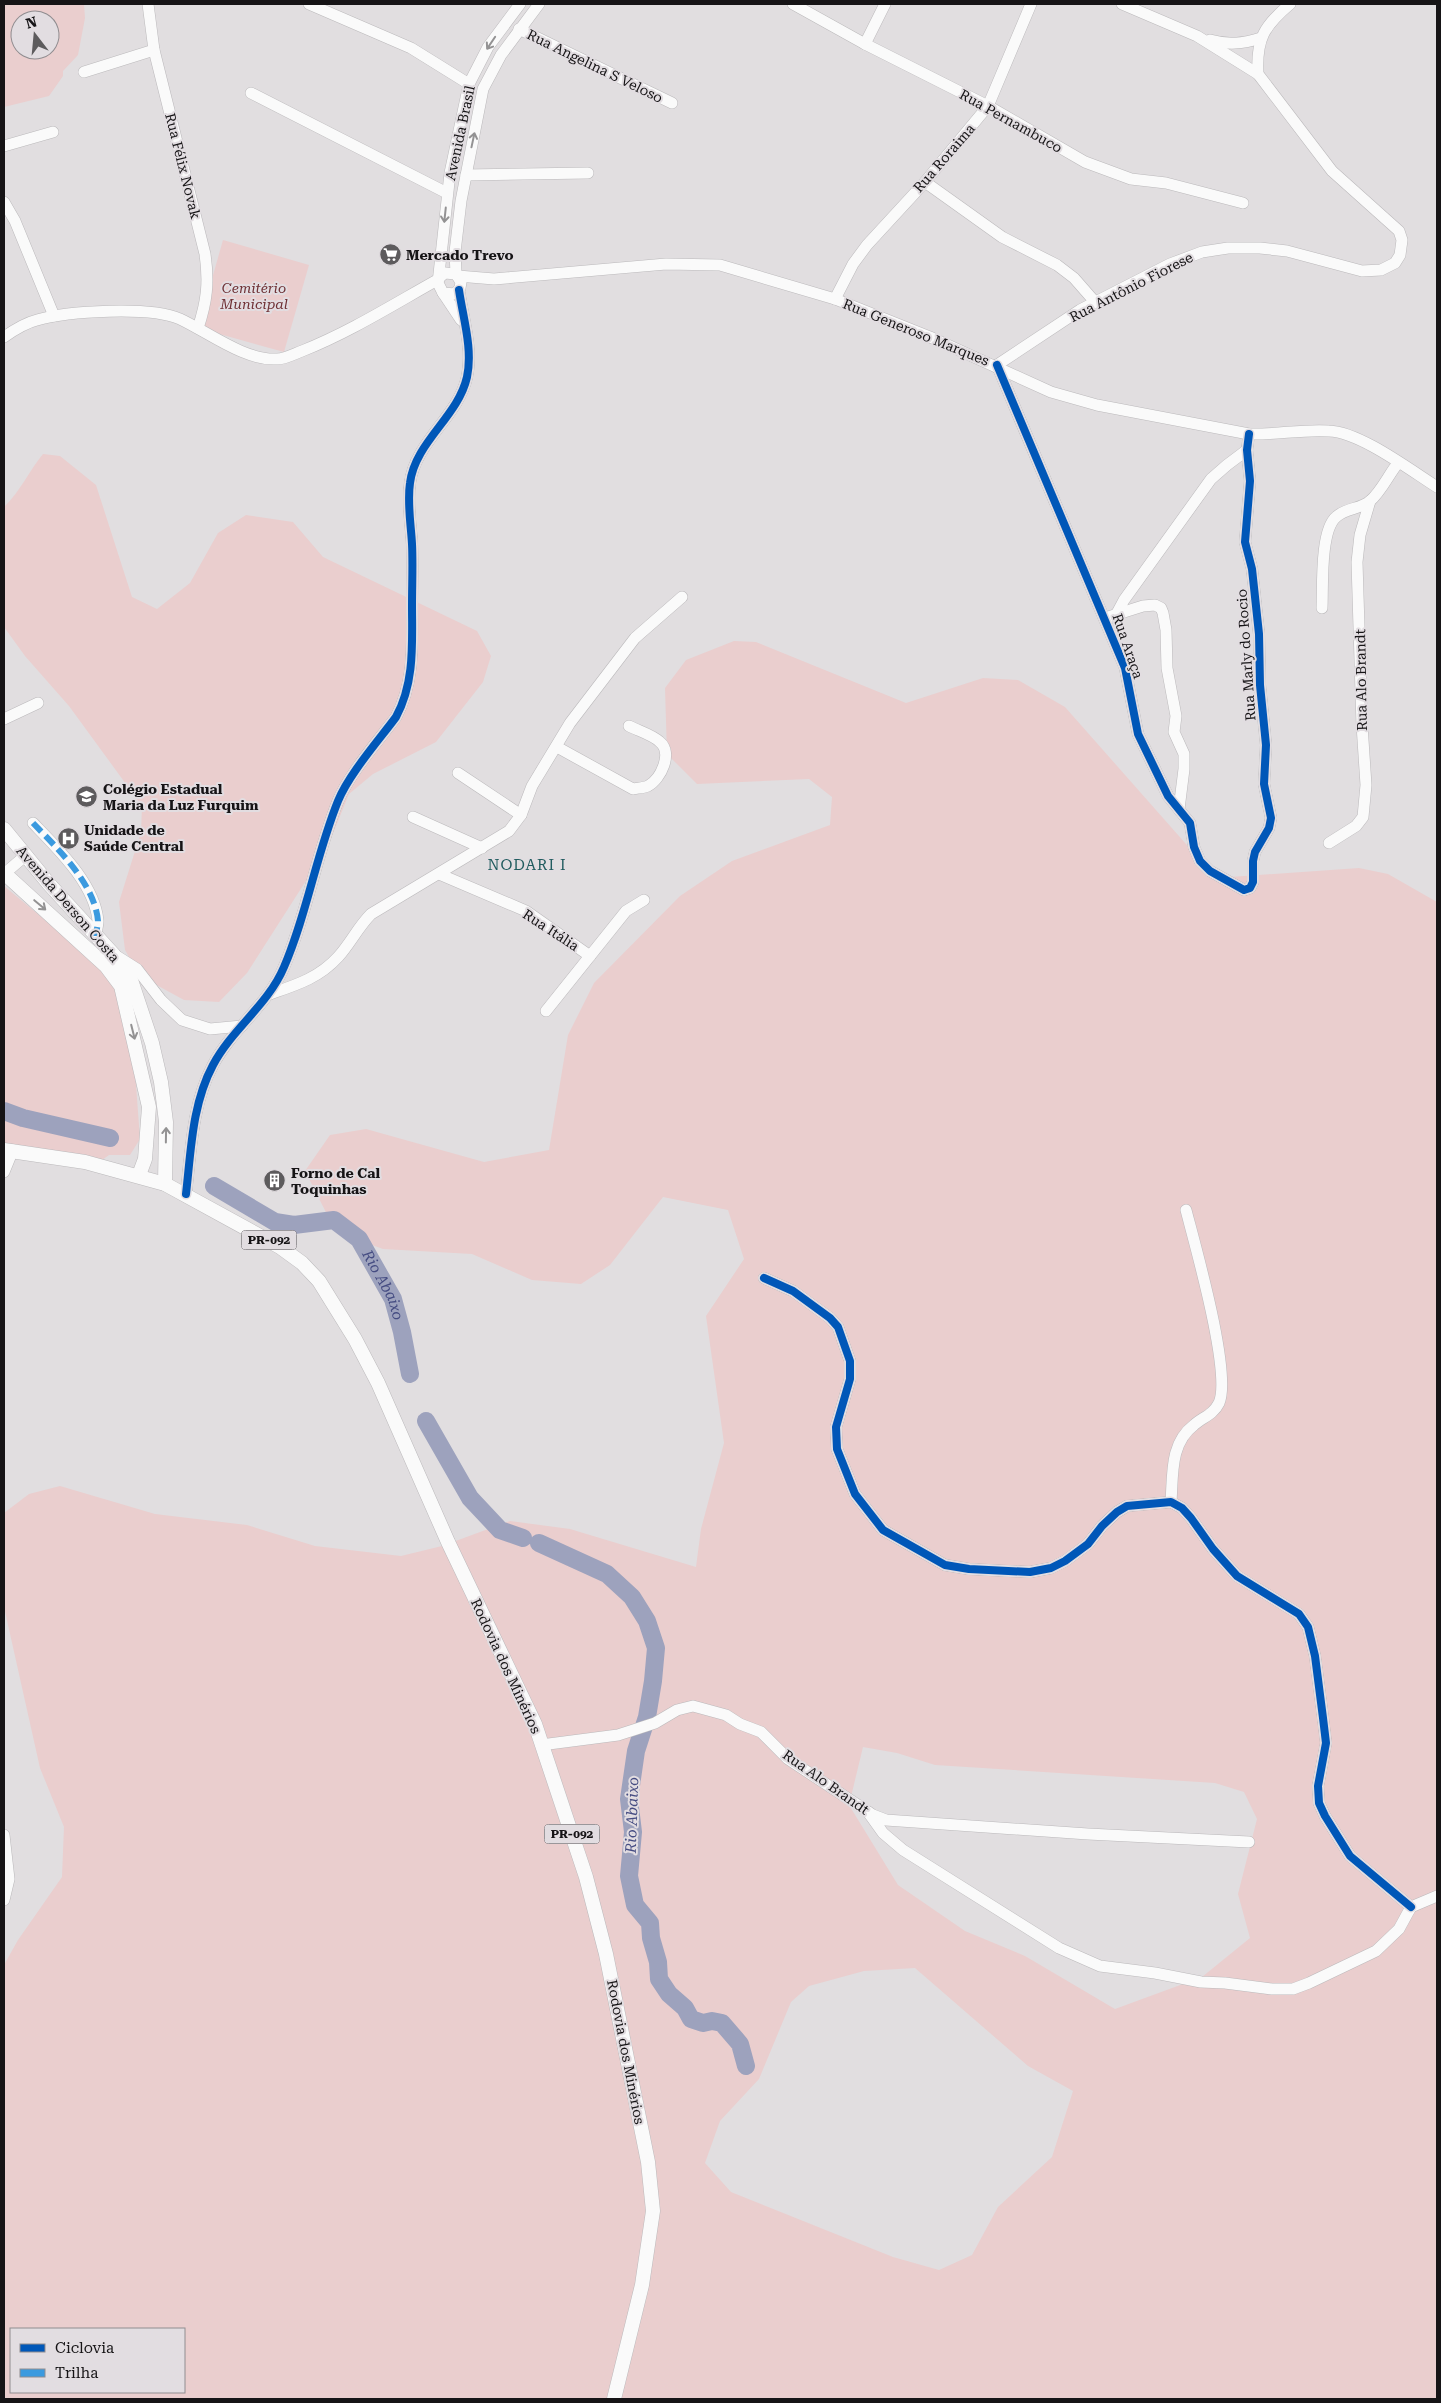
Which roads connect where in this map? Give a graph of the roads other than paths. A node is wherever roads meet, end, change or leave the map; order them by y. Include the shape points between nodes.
1 (148, 4) edge
2 (309, 4) edge
3 (520, 4) edge
4 (539, 4) edge
5 (792, 4) edge
6 (885, 4) edge
7 (1031, 4) edge
8 (1122, 4) edge
9 (1290, 4) edge
10 (519, 29) junction
11 (1196, 36) junction
12 (1260, 38) junction
13 (865, 44) junction
14 (154, 50) junction
15 (84, 72) dead end
16 (1258, 74) junction
17 (470, 84) junction
18 (251, 93) dead end
19 (672, 103) dead end
20 (988, 106) junction
21 (53, 132) dead end
22 (4, 146) edge
23 (588, 173) dead end
24 (466, 175) junction
25 (925, 182) junction
26 (447, 194) junction
27 (4, 202) edge
28 (1243, 203) dead end
29 (457, 275) junction
30 (440, 278) junction
31 (494, 279) junction
32 (459, 289) junction
33 (442, 292) junction
34 (404, 298) junction
35 (835, 299) junction
36 (1096, 302) junction
37 (54, 316) junction
38 (464, 324) junction
39 (198, 328) junction
40 (4, 337) edge
41 (997, 365) junction
42 (1249, 434) junction
43 (1247, 450) junction
44 (1398, 463) junction
45 (1437, 487) edge
46 (1370, 502) junction
47 (682, 597) dead end
48 (1322, 608) dead end
49 (1117, 613) junction
50 (1105, 618) junction
51 (38, 704) dead end
52 (4, 719) edge
53 (629, 726) dead end
54 (557, 747) junction
55 (458, 773) dead end
56 (1179, 809) junction
57 (520, 814) junction
58 (413, 817) dead end
59 (33, 823) dead end
60 (4, 829) edge
61 (1329, 843) dead end
62 (482, 848) junction
63 (25, 856) junction
64 (1252, 870) joint
65 (4, 873) edge
66 (439, 874) junction
67 (644, 900) dead end
68 (96, 936) junction
69 (113, 954) junction
70 (590, 956) junction
71 (270, 994) junction
72 (546, 1011) dead end
73 (242, 1026) junction
74 (8, 1150) edge
75 (4, 1172) edge
76 (139, 1175) junction
77 (165, 1184) junction
78 (186, 1194) junction
79 (1186, 1210) dead end
80 (764, 1278) dead end
81 (1171, 1502) junction
82 (541, 1745) junction
83 (866, 1809) junction
84 (4, 1835) edge
85 (1249, 1842) dead end
86 (1437, 1896) edge
87 (4, 1900) edge
88 (1411, 1907) junction
89 (614, 2399) edge

1 - 14 street, Rua Félix Novak
2 - 17 street via 411,48
3 -> 17 street, Avenida Brasil via 488,47
4 - 10 street, Avenida Brasil
5 - 13 street, Rua Pernambuco
6 - 13 street
7 - 20 street, Rua Roraima
8 - 11 street
9 - 12 street via 1268,24
10 - 19 street, Rua Angelina S Veloso
24 -> 10 street, Avenida Brasil via 484,89
11 - 12 street via 1224,44
11 - 16 street
12 - 16 street
13 - 20 street, Rua Pernambuco
14 - 15 street
14 - 39 street, Rua Félix Novak via 205,254 208,274 206,301
16 - 36 street, Rua Antônio Fiorese via 1332,171 1399,231 1402,248 1395,263 1381,270 1362,272 1287,251 1220,249 1170,264
17 - 26 street, Avenida Brasil
18 - 26 street
20 - 25 street, Rua Roraima
20 - 28 street, Rua Pernambuco via 1084,162 1131,180 1166,183
21 - 22 street
23 - 24 street
24 - 29 street, Avenida Brasil via 455,252
25 - 35 street, Rua Roraima via 866,245
25 - 36 street via 1002,237 1057,265
26 -> 30 street, Avenida Brasil
27 - 37 street
29 - 30 street via 445,273
29 - 31 street, Rua Generoso Marques
29 - 32 street via 461,282
30 - 33 street via 438,288
30 - 34 street
31 - 32 street, Rua Generoso Marques
31 - 35 street, Rua Generoso Marques via 666,264 712,265
32 - 33 street via 449,295
32 - 38 street
33 - 34 street
33 - 38 street
34 - 39 street via 327,341 279,360 236,349
35 - 41 street, Rua Generoso Marques
36 - 41 street, Rua Antônio Fiorese
37 - 39 street via 151,312 178,318
37 - 40 street via 36,320
38 - 71 street via 469,361 464,387 415,464 410,483 412,649 404,702 338,799 284,967
41 - 42 street, Rua Generoso Marques via 1051,392 1096,405
41 - 50 street, Rua Araça
42 - 43 street, Rua Marly do Rocio
42 - 44 street, Rua Generoso Marques via 1330,430 1363,441
43 - 49 street via 1211,479
43 - 64 street, Rua Marly do Rocio via 1250,481 1245,542 1252,569 1259,634 1266,745 1264,784 1271,818 1255,852
44 - 45 street, Rua Generoso Marques
44 - 46 street, Rua Alo Brandt
46 - 48 street via 1346,510 1329,526
46 - 61 street, Rua Alo Brandt via 1360,535 1357,562 1366,785 1363,817 1356,826
47 - 54 street via 635,638 570,723
49 - 50 street
49 - 56 street via 1155,605 1163,613 1167,668 1175,708 1174,732 1184,754
50 - 56 street, Rua Araça via 1129,683 1132,715 1138,734 1168,796
51 - 52 street
53 - 54 street via 661,742 666,752 657,778 648,786 633,789
54 - 57 street via 532,786
55 - 57 street
56 - 64 street, Rua Araça via 1190,823 1196,854 1210,871 1244,890 1253,882
57 - 62 street via 509,831
58 - 62 street
59 - 68 street via 74,865 91,898 98,921
60 - 63 main road, Avenida Derson Costa
62 - 66 street
63 - 65 street
63 - 68 main road, Avenida Derson Costa
65 -> 76 main road, Avenida Derson Costa via 106,966 121,986 149,1107 145,1159
66 - 70 street, Rua Itália via 526,912
66 - 71 street via 371,914 338,958 309,981
67 - 70 street, Rua Itália via 626,911
68 - 69 main road, Avenida Derson Costa
69 - 73 street via 137,969 160,1000 182,1020 210,1029
77 -> 69 main road, Avenida Derson Costa via 166,1122 162,1082 130,980
70 - 72 street
71 - 73 street
73 - 78 street via 214,1064 203,1088 196,1114
74 - 75 street
74 - 76 main road, PR-092 via 85,1162
76 - 77 main road, Rodovia dos Minérios / PR-092
77 - 78 main road, Rodovia dos Minérios / PR-092
78 - 82 main road, Rodovia dos Minérios / PR-092 via 280,1247 319,1281 336,1307 378,1383 448,1542 535,1724
79 - 81 street via 1220,1361 1222,1393 1213,1413 1194,1424 1177,1444
80 - 81 street via 793,1291 838,1327 850,1361 850,1379 836,1427 837,1449 846,1475 855,1494 883,1530 932,1558 945,1565 969,1570 1030,1572 1051,1568 1088,1544 1102,1526 1127,1506
81 - 88 street via 1182,1508 1238,1576 1292,1609 1305,1622 1315,1656 1326,1744 1318,1786 1319,1803 1350,1856
82 - 83 street, Rua Alo Brandt via 618,1735 693,1706 726,1715 760,1732 788,1759
82 - 89 main road, Rodovia dos Minérios / PR-092 via 595,1910 648,2162 653,2211 642,2285
83 - 85 street, Rua Alo Brandt via 886,1820 902,1822
83 - 88 street via 883,1833 904,1850 1059,1948 1100,1966 1155,1972 1201,1982 1293,1988 1376,1951 1399,1929
84 - 87 street via 8,1878
86 - 88 street

